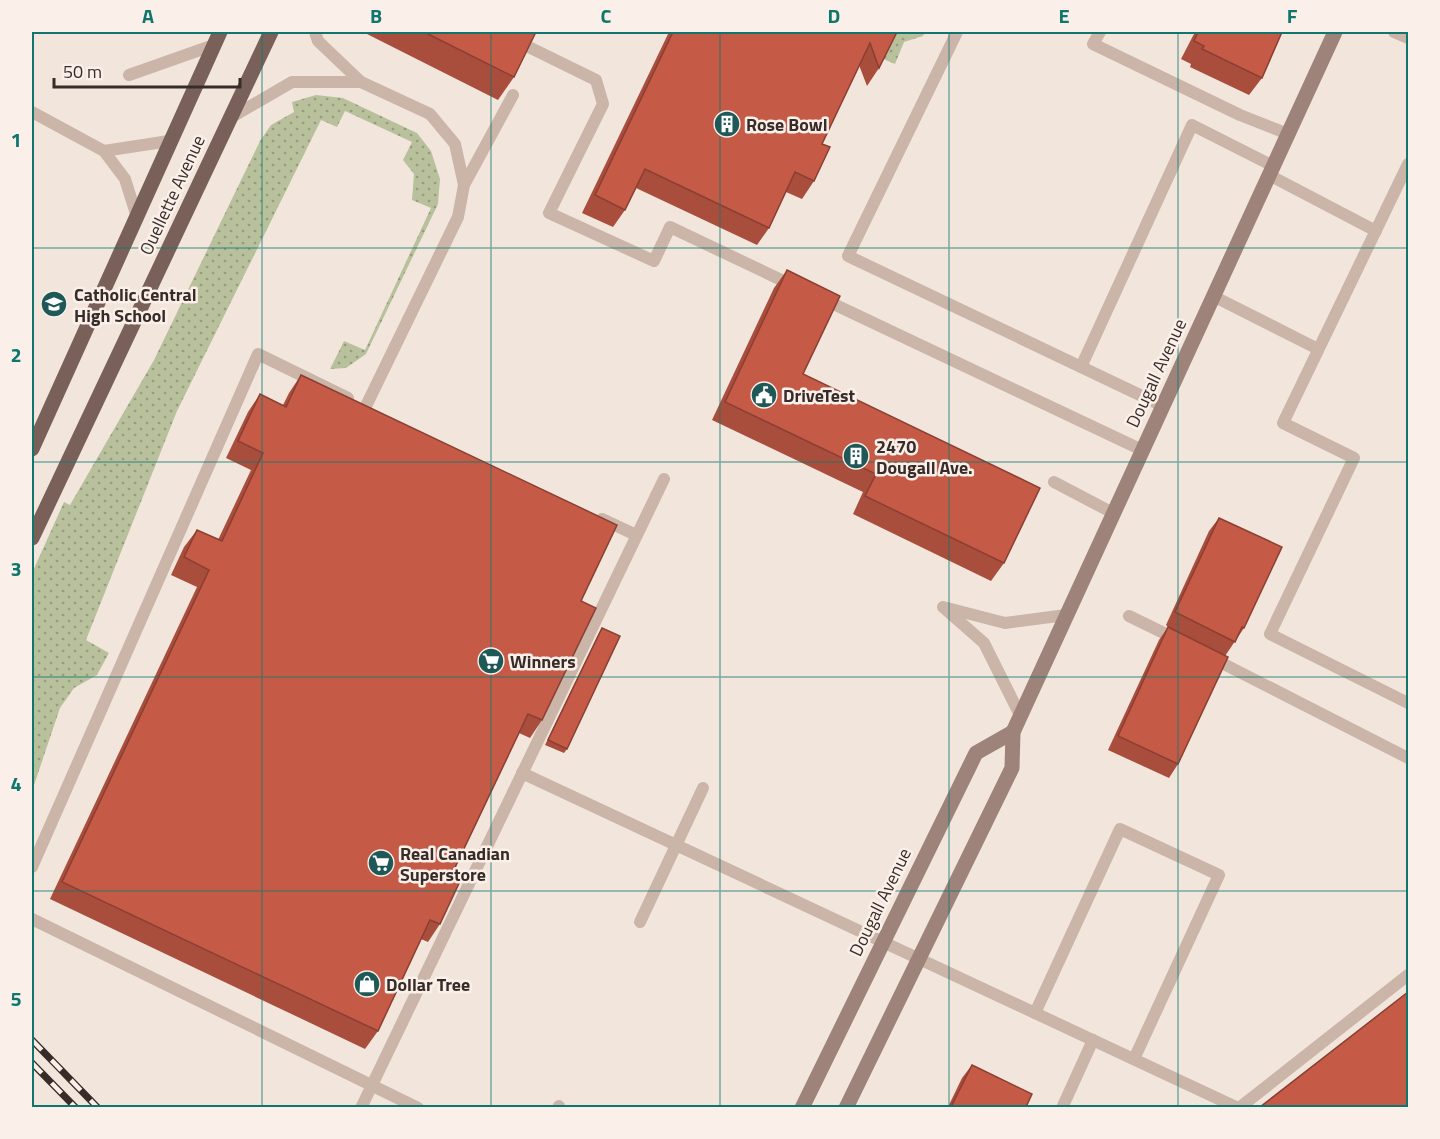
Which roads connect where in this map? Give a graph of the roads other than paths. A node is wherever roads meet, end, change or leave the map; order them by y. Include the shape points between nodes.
1 (271, 32) edge
2 (315, 32) edge
3 (498, 32) edge
4 (957, 32) edge
5 (1100, 32) edge
6 (1335, 32) edge
7 (1394, 32) edge
8 (217, 38) edge
9 (1408, 38) edge
10 (129, 75) dead end
11 (361, 82) junction
12 (513, 95) edge
13 (32, 112) edge
14 (230, 118) junction
15 (1288, 134) junction
16 (169, 141) junction
17 (104, 152) junction
18 (1408, 164) edge
19 (1271, 170) junction
20 (464, 185) junction
21 (136, 214) junction
22 (1376, 231) junction
23 (1213, 296) junction
24 (1318, 349) junction
25 (1081, 367) junction
26 (1163, 406) junction
27 (32, 449) edge
28 (1142, 450) junction
29 (664, 479) dead end
30 (1054, 482) dead end
31 (1113, 513) junction
32 (591, 514) edge
33 (636, 536) junction
34 (32, 538) edge
35 (1066, 615) junction
36 (1129, 615) dead end
37 (1408, 703) edge
38 (1020, 715) junction
39 (1013, 732) junction
40 (1408, 758) edge
41 (522, 773) junction
42 (704, 788) dead end
43 (676, 845) junction
44 (32, 867) edge
45 (32, 918) edge
46 (640, 922) dead end
47 (882, 941) junction
48 (920, 959) junction
49 (1408, 975) edge
50 (1035, 1013) junction
51 (1094, 1040) junction
52 (1134, 1059) junction
53 (372, 1085) junction
54 (361, 1107) edge
55 (418, 1107) edge
56 (802, 1107) edge
57 (846, 1107) edge
58 (1062, 1107) edge
59 (1238, 1107) edge

1 - 14 main road, Ouellette Avenue
2 - 11 lane via 318,41
3 - 28 lane via 596,80 599,88 603,104 549,213 654,261 670,227
4 - 25 lane via 848,256
5 - 15 lane via 1093,44
6 - 15 street, Dougall Avenue
7 - 9 lane
8 - 10 lane
8 - 16 main road, Ouellette Avenue
11 - 14 lane via 292,82
11 - 20 lane via 430,114 455,144
12 - 20 lane
13 - 17 lane
14 - 34 main road, Ouellette Avenue
15 - 19 street, Dougall Avenue
16 - 17 lane
16 - 21 main road, Ouellette Avenue
17 - 21 lane via 125,179
18 - 22 lane
19 - 22 lane
19 - 23 street, Dougall Avenue
19 - 25 lane via 1192,125
20 - 44 lane via 458,217 370,408 258,354
21 - 27 main road, Ouellette Avenue
22 - 24 lane
23 - 24 lane
23 - 26 street, Dougall Avenue
24 - 37 lane via 1282,423 1354,458 1270,634
25 - 26 lane
26 - 28 street, Dougall Avenue
28 - 31 street, Dougall Avenue
29 - 33 lane
30 - 31 lane
31 - 35 street, Dougall Avenue
32 - 33 lane
33 - 41 lane
35 - 38 street, Dougall Avenue
35 - 38 lane via 1005,623 944,608 984,643
36 - 40 lane
38 - 39 street, Dougall Avenue
39 - 47 street, Dougall Avenue via 976,753
39 - 48 street, Dougall Avenue via 1012,768
41 - 43 lane
41 - 53 lane
42 - 43 lane
43 - 46 lane
43 - 47 lane
45 - 53 lane
47 - 48 lane
47 - 56 street, Dougall Avenue
48 - 50 lane
48 - 57 street, Dougall Avenue
49 - 59 lane
50 - 51 lane
50 - 52 lane via 1120,829 1130,833 1219,875
51 - 52 lane
51 - 58 lane
52 - 59 lane
53 - 54 lane
53 - 55 lane

